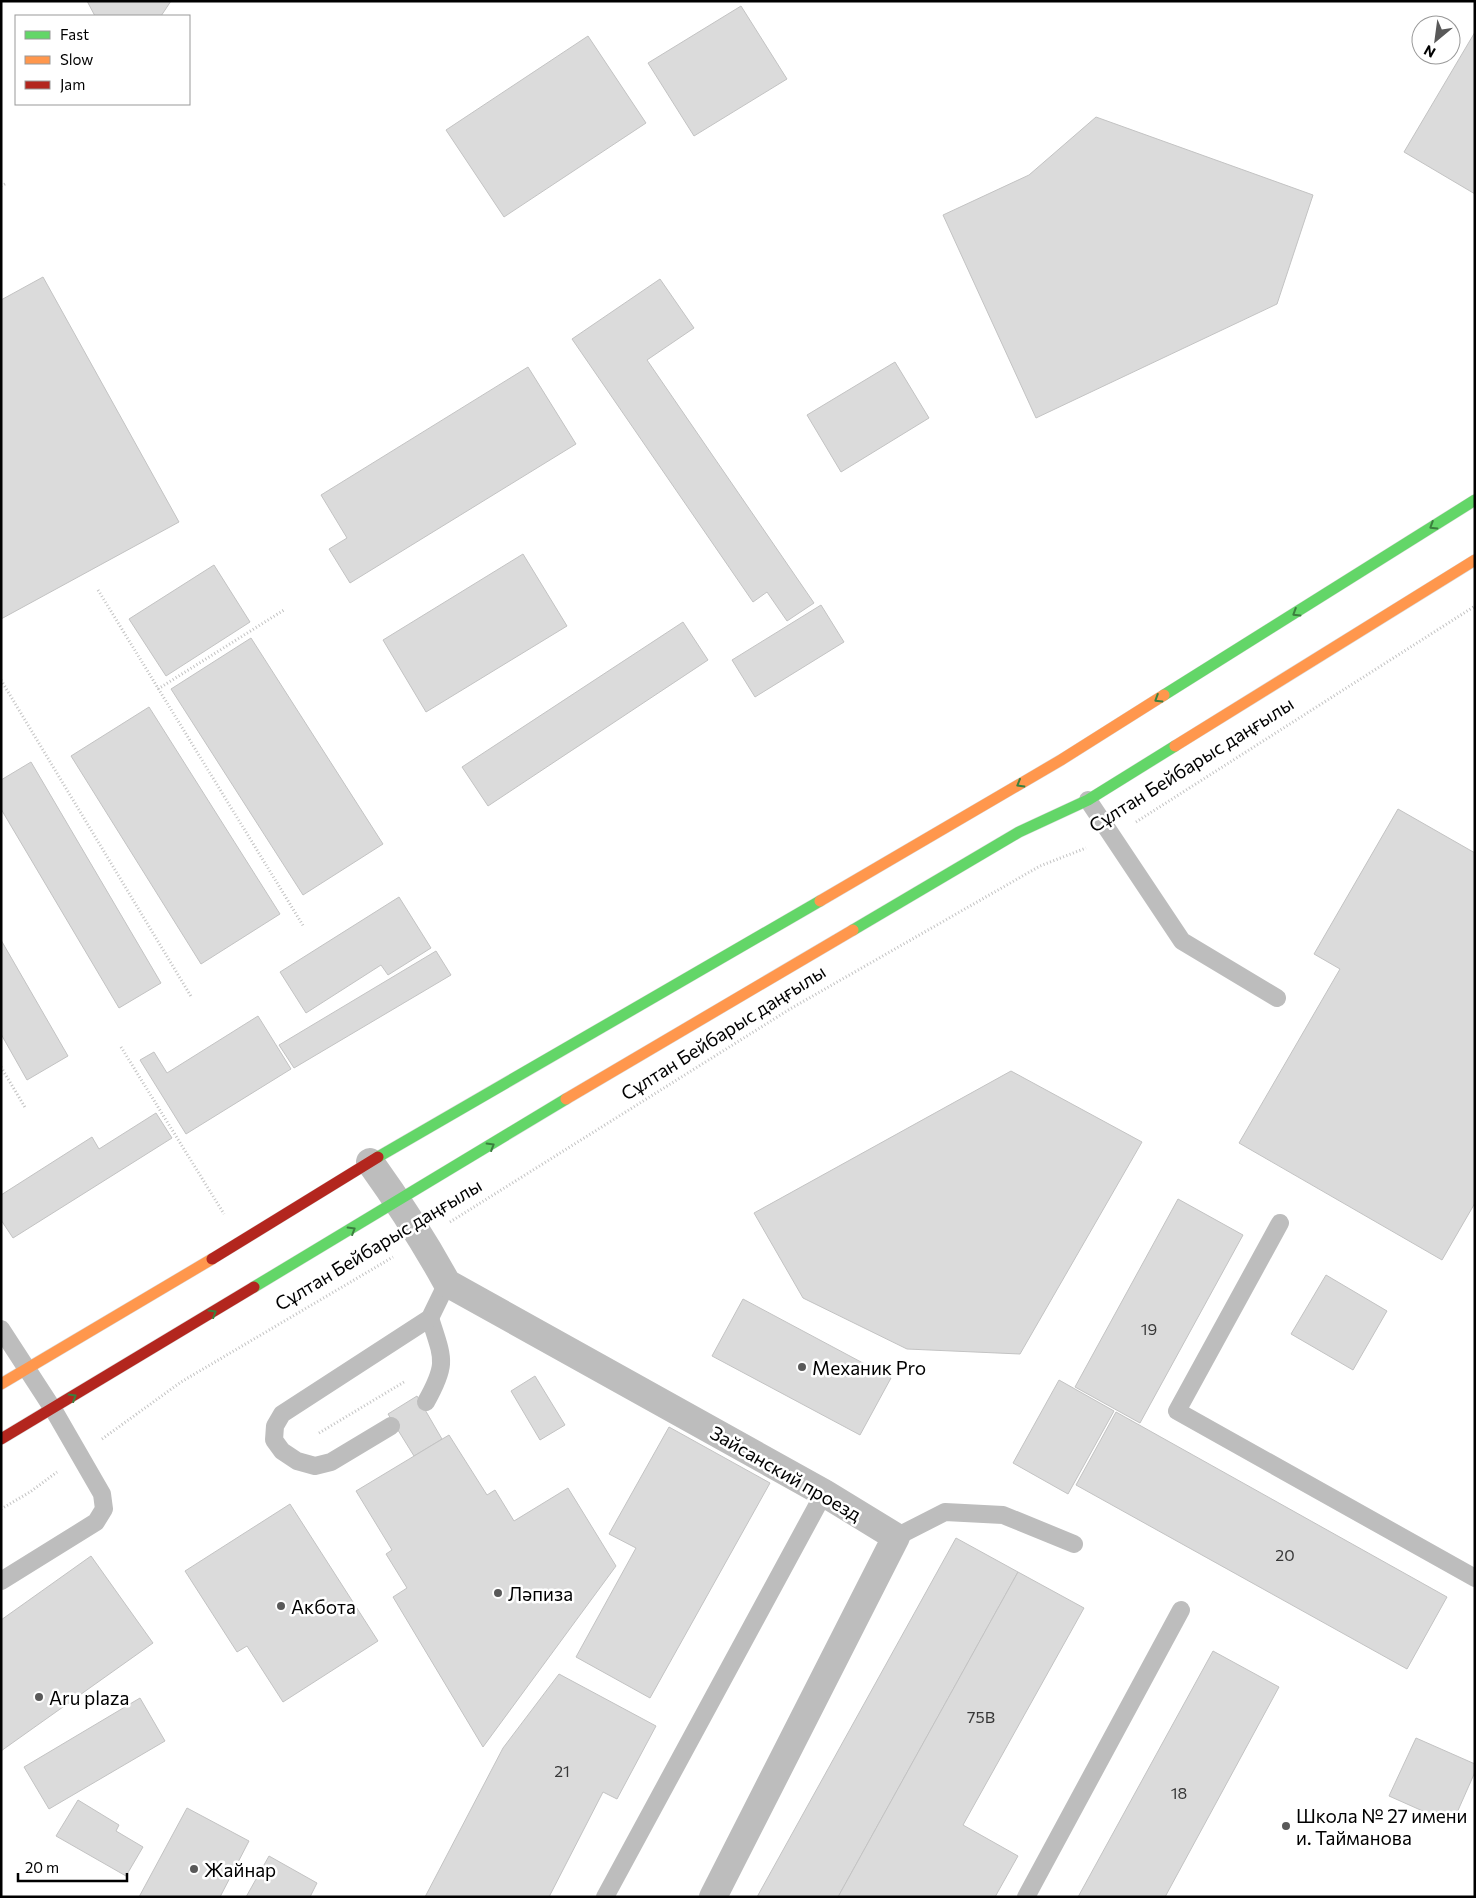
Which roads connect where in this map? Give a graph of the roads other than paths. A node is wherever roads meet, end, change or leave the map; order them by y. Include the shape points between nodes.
1 (1475, 500) edge
2 (1475, 560) edge
3 (1088, 800) junction
4 (1277, 998) dead end
5 (370, 1162) junction
6 (399, 1202) junction
7 (1280, 1223) dead end
8 (448, 1283) junction
9 (430, 1318) junction
10 (1, 1329) edge
11 (28, 1369) junction
12 (1, 1384) edge
13 (426, 1402) dead end
14 (53, 1409) junction
15 (391, 1426) dead end
16 (1, 1439) edge
17 (824, 1493) junction
18 (896, 1538) junction
19 (1074, 1544) dead end
20 (1475, 1578) edge
21 (1, 1581) edge
22 (1181, 1610) dead end
23 (605, 1897) edge
24 (713, 1897) edge
25 (1026, 1897) edge

1 -> 5 main road via 1061,760
2 - 3 main road, Сұлтан Бейбарыс даңғылы
3 - 4 lane via 1182,941
6 -> 3 main road, Сұлтан Бейбарыс даңғылы via 1010,837
5 - 6 street
5 - 11 main road
6 - 8 street
14 -> 6 main road, Сұлтан Бейбарыс даңғылы
7 - 20 lane via 1177,1411
8 - 9 lane
8 - 17 street, Зайсанский проезд
9 - 13 lane via 443,1358 439,1380
9 - 15 lane via 282,1414 275,1426 274,1440 282,1451 297,1461 315,1466 331,1462
10 - 11 lane
11 - 12 main road
11 - 14 lane
14 - 16 main road, Сұлтан Бейбарыс даңғылы
14 - 21 lane via 102,1494 104,1509 96,1522
17 - 18 street, Зайсанский проезд
17 - 23 lane
18 - 19 lane via 946,1512 1003,1515
18 - 24 street
22 - 25 lane

